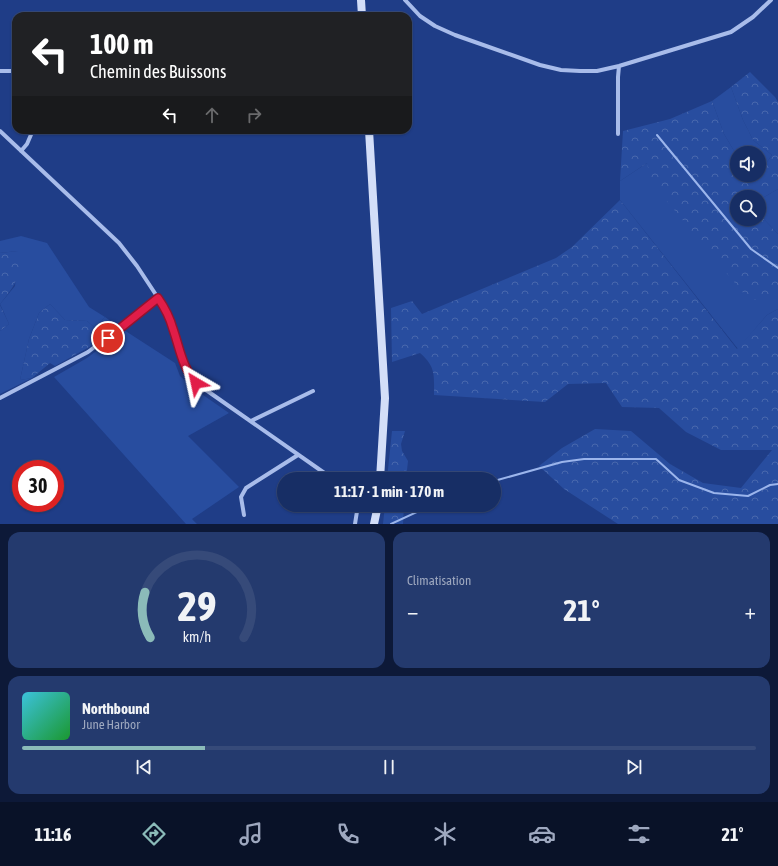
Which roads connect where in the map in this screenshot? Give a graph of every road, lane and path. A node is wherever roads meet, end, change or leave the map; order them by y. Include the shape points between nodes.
1 (361, 0) edge
2 (405, 0) edge
3 (772, 0) edge
4 (362, 12) edge
5 (619, 66) junction
6 (0, 71) edge
7 (12, 71) edge
8 (0, 131) edge
9 (32, 134) edge
10 (369, 134) edge
11 (618, 134) dead end
12 (21, 151) junction
13 (158, 298) junction
14 (313, 391) dead end
15 (0, 398) edge
16 (251, 421) junction
17 (298, 455) junction
18 (323, 472) edge
19 (380, 472) edge
20 (357, 512) edge
21 (377, 512) edge
22 (244, 515) dead end
23 (355, 524) edge
24 (374, 524) edge

1 - 4 main road
2 - 5 street via 420,16 442,29 540,65 580,72
3 - 5 street via 731,32
5 - 11 street
6 - 7 street
8 - 12 street
9 - 12 street
10 - 19 main road via 385,398
12 - 13 street via 119,243
13 - 15 street via 88,352
13 - 16 street via 166,310 187,373 196,383
14 - 16 street
16 - 17 street
17 - 18 street
17 - 22 street via 246,488 241,496
20 - 23 street
21 - 24 main road

